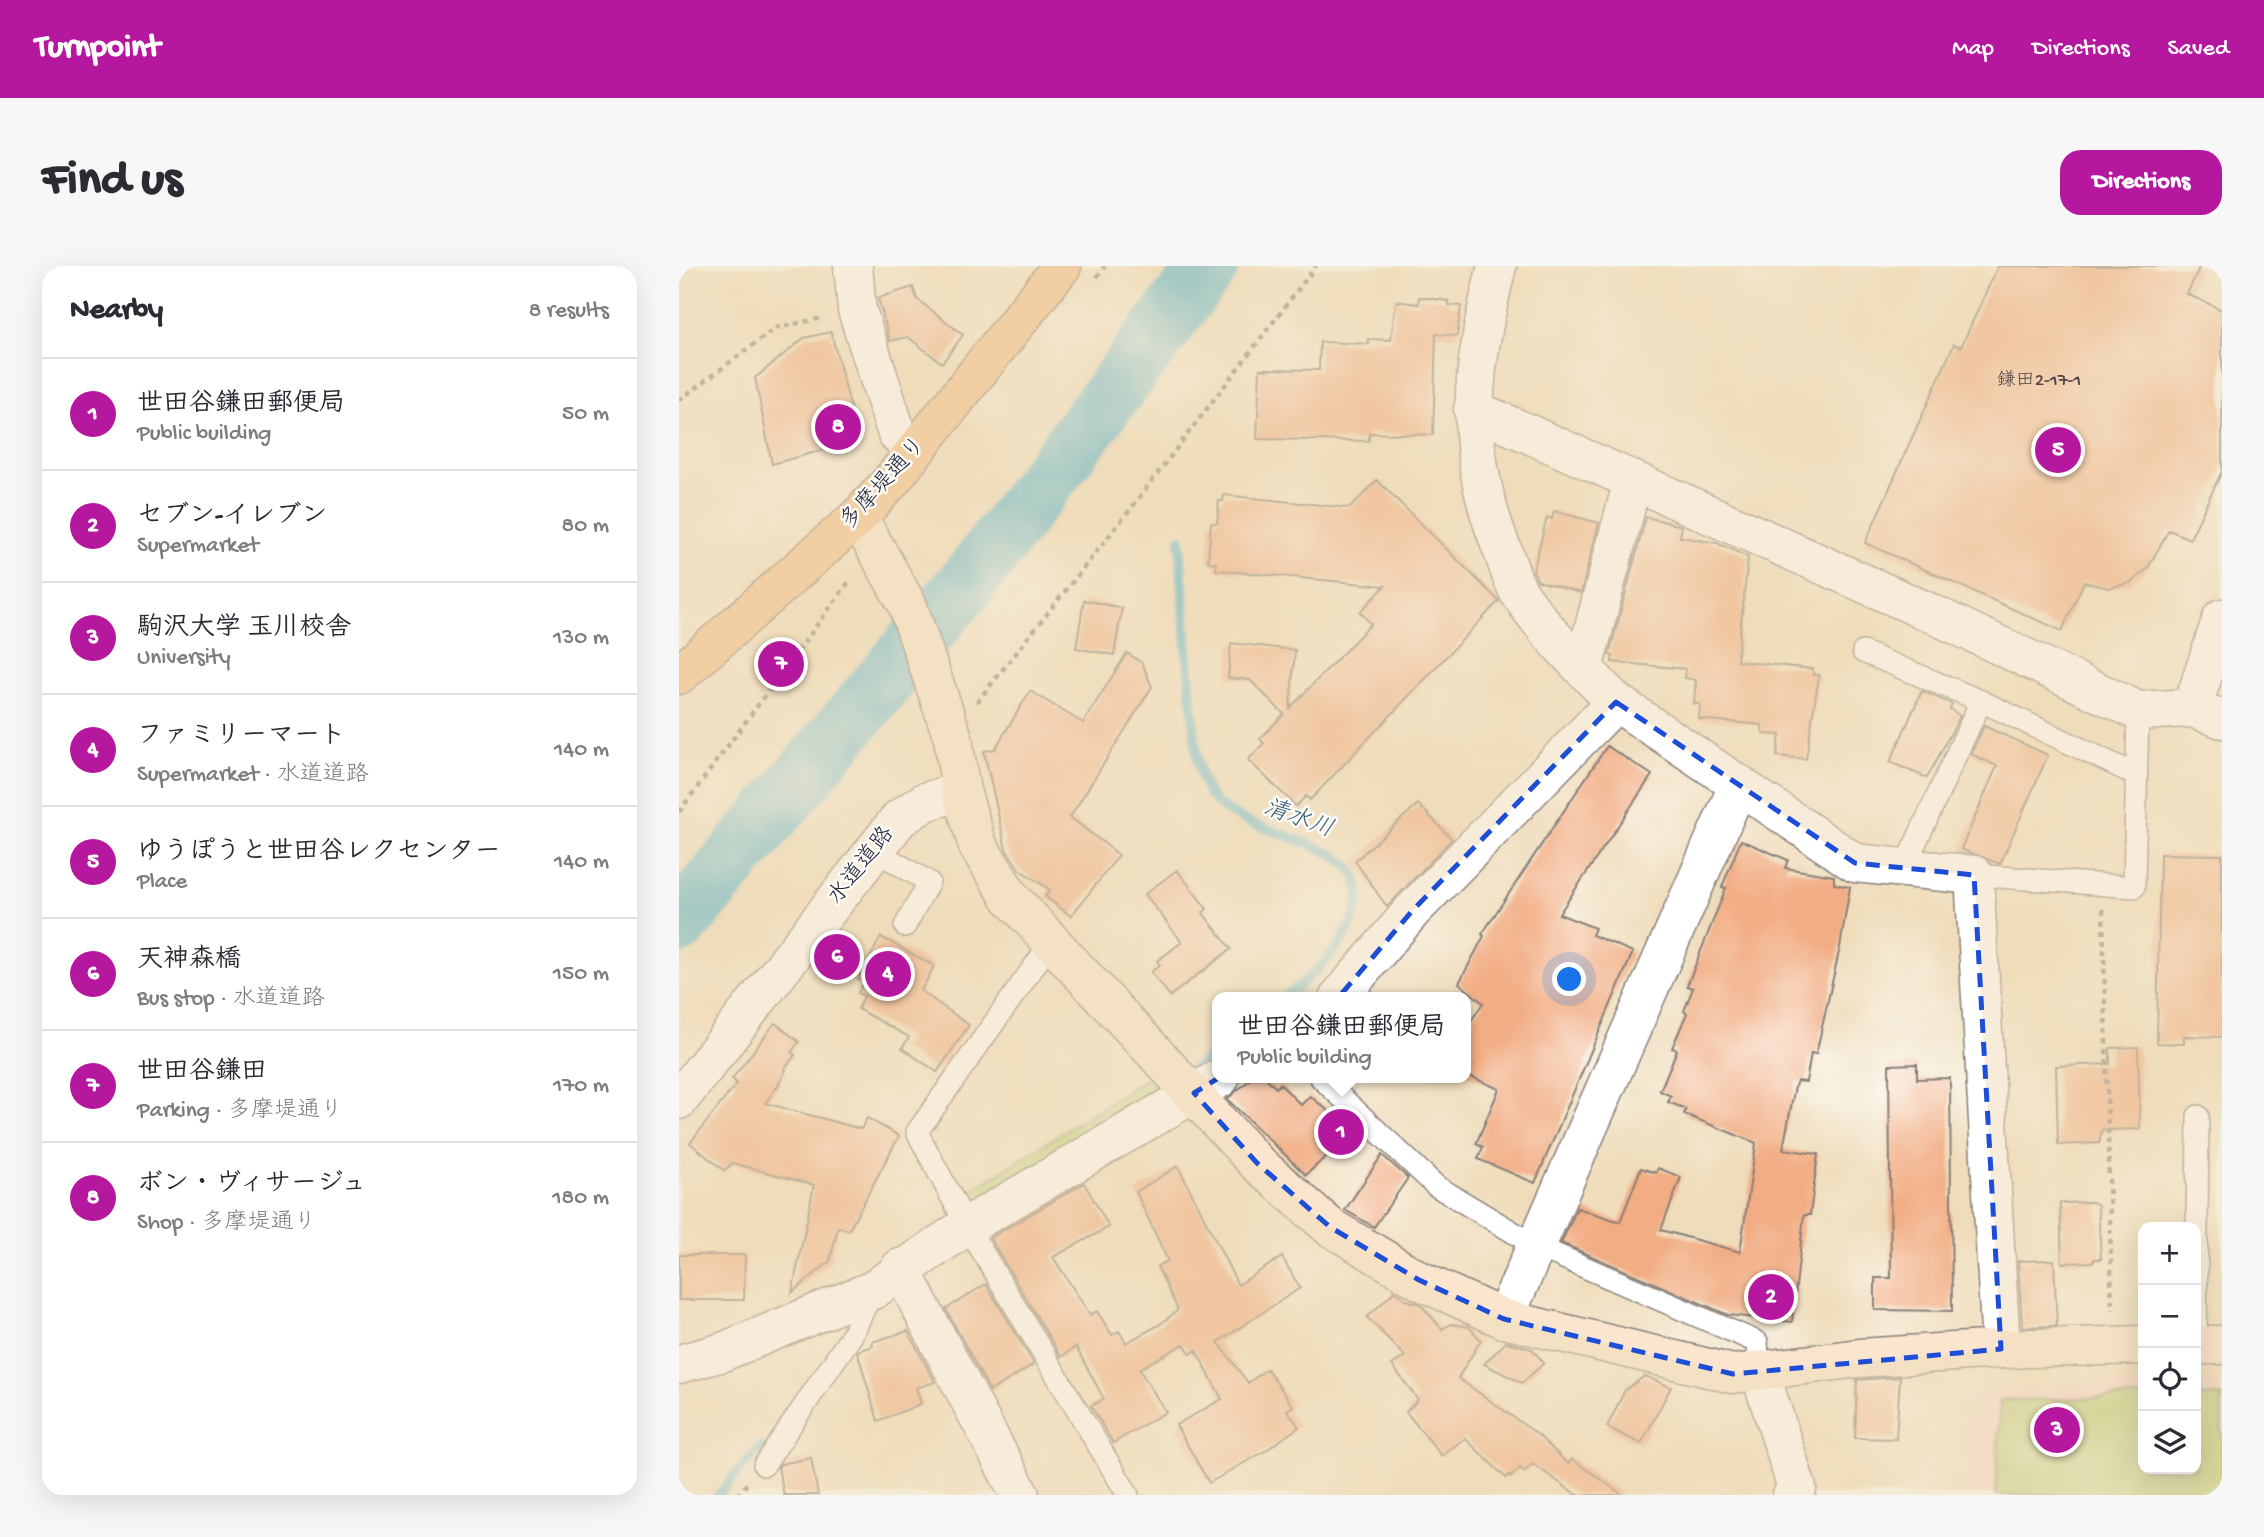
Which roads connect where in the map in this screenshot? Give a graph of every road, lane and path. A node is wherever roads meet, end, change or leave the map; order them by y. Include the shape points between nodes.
1 (853, 266) edge
2 (1062, 266) edge
3 (1316, 266) edge
4 (1497, 266) edge
5 (857, 310) junction
6 (679, 400) edge
7 (1473, 409) junction
8 (916, 450) junction
9 (1633, 481) junction
10 (867, 531) junction
11 (2222, 618) edge
12 (1863, 652) dead end
13 (1583, 669) junction
14 (679, 675) edge
15 (1981, 701) junction
16 (1616, 702) junction
17 (2138, 711) junction
18 (2207, 714) edge
19 (953, 738) junction
20 (2134, 774) junction
21 (1739, 784) junction
22 (961, 791) junction
23 (679, 812) edge
24 (874, 850) junction
25 (1904, 869) junction
26 (1974, 875) junction
27 (2102, 884) junction
28 (905, 926) dead end
29 (1052, 941) junction
30 (1343, 992) edge
31 (1326, 1083) edge
32 (1207, 1086) edge
33 (679, 1100) edge
34 (2198, 1116) dead end
35 (967, 1226) junction
36 (1536, 1246) junction
37 (887, 1279) junction
38 (2197, 1285) edge
39 (1504, 1319) junction
40 (2128, 1345) edge
41 (2201, 1345) edge
42 (2222, 1345) edge
43 (2000, 1349) junction
44 (679, 1364) edge
45 (1759, 1369) junction
46 (764, 1465) dead end
47 (1020, 1495) edge
48 (1128, 1495) edge
49 (1792, 1495) edge

1 - 5 street
2 - 8 main road, 多摩堤通り
3 - 19 path
4 - 7 street via 1481,329
5 - 6 path via 776,328
5 - 8 street via 897,434
7 - 9 street
7 - 13 street via 1476,465 1489,515 1519,593
8 - 10 main road, 多摩堤通り
9 - 13 street
9 - 17 street
10 - 14 main road, 多摩堤通り
10 - 19 street via 907,604
10 - 23 path
11 - 18 street
12 - 15 lane
13 - 16 street
15 - 20 lane
15 - 25 lane
16 - 21 street
16 - 30 street via 1412,911
17 - 18 street
17 - 20 lane
19 - 22 street
20 - 27 lane via 2134,887
21 - 25 street via 1855,863
21 - 36 street
22 - 24 street, 水道道路 via 925,802 899,819
22 - 29 street via 978,846 1010,897
24 - 28 lane via 929,882
24 - 33 street, 水道道路
25 - 26 street
26 - 27 lane
26 - 43 street
27 - 40 path
29 - 32 street
29 - 35 lane via 917,1132
31 - 36 lane via 1436,1186
32 - 35 street
32 - 39 street via 1257,1163 1330,1227 1419,1280
34 - 38 lane
35 - 37 street
35 - 48 lane
36 - 39 street
36 - 45 lane via 1756,1342
37 - 44 street via 720,1353
37 - 46 lane
37 - 47 street
39 - 45 street via 1733,1374
40 - 43 street
41 - 42 street
43 - 45 street
45 - 49 street via 1797,1488

